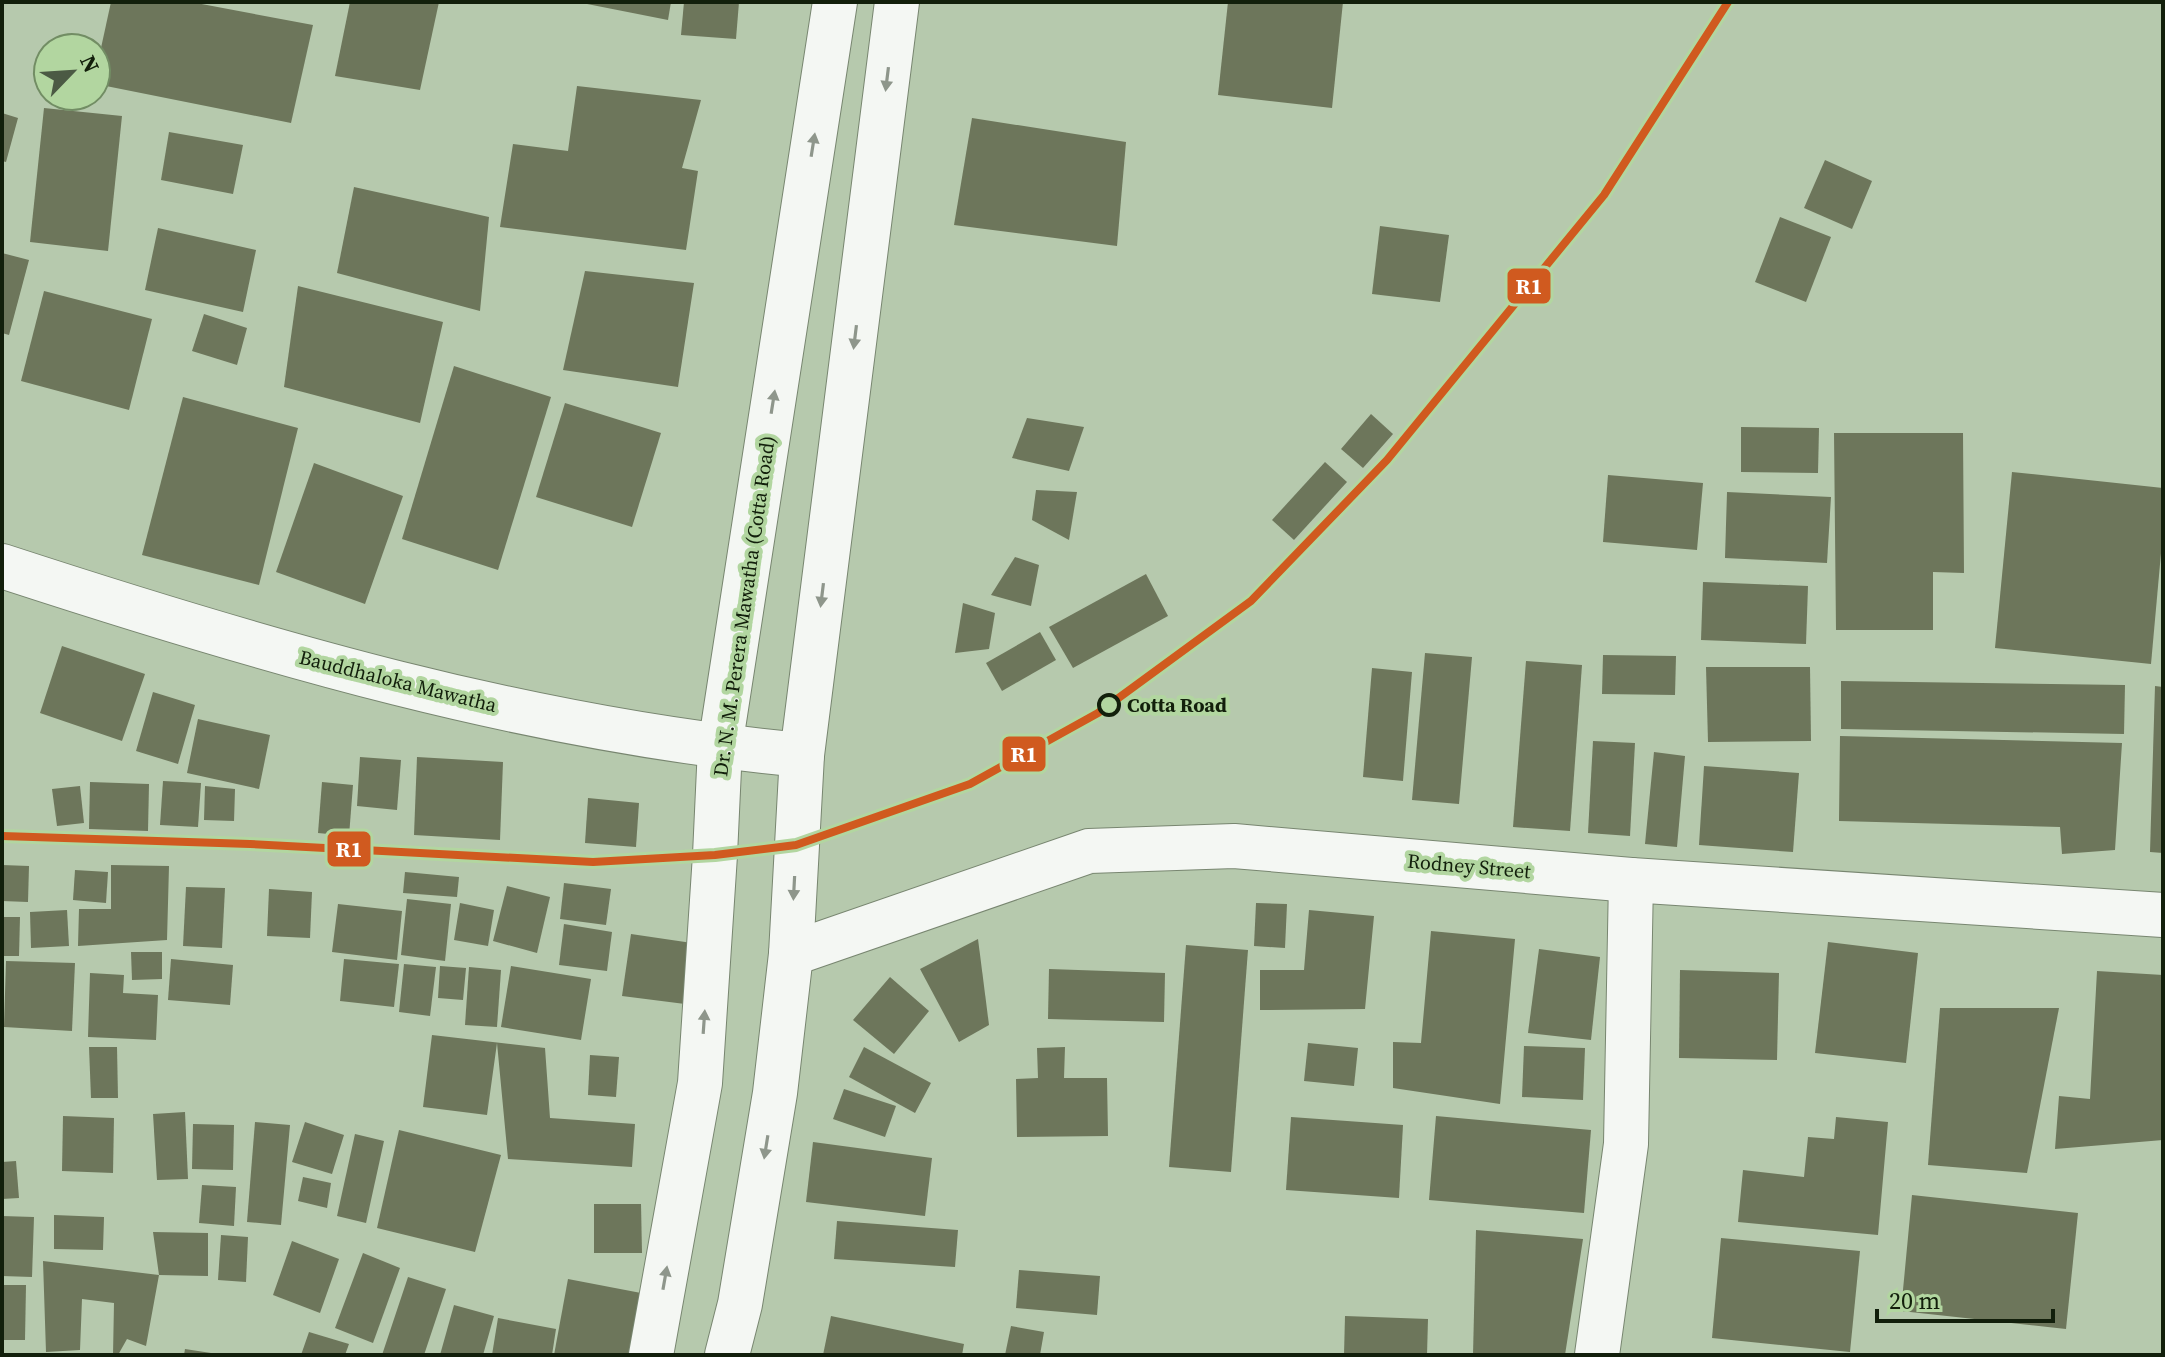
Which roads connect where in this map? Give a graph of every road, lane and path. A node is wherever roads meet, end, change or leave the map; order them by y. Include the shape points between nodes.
1 (835, 2) edge
2 (897, 2) edge
3 (2, 566) edge
4 (720, 747) junction
5 (802, 755) junction
6 (1631, 880) junction
7 (2163, 915) edge
8 (791, 954) junction
9 (651, 1355) edge
10 (727, 1355) edge
11 (1597, 1355) edge

4 -> 1 main road, Dr. N. M. Perera Mawatha (Cotta Road)
2 -> 5 main road
3 - 4 main road, Bauddhaloka Mawatha via 192,628 473,702
4 - 5 main road, Bauddhaloka Mawatha
9 -> 4 main road, Dr. N. M. Perera Mawatha (Cotta Road) via 700,1083
5 -> 8 main road
6 - 7 main road, Rodney Street
6 - 8 main road, Rodney Street via 1234,846 1089,851
6 - 11 main road via 1626,1144
8 -> 10 main road via 775,1093

